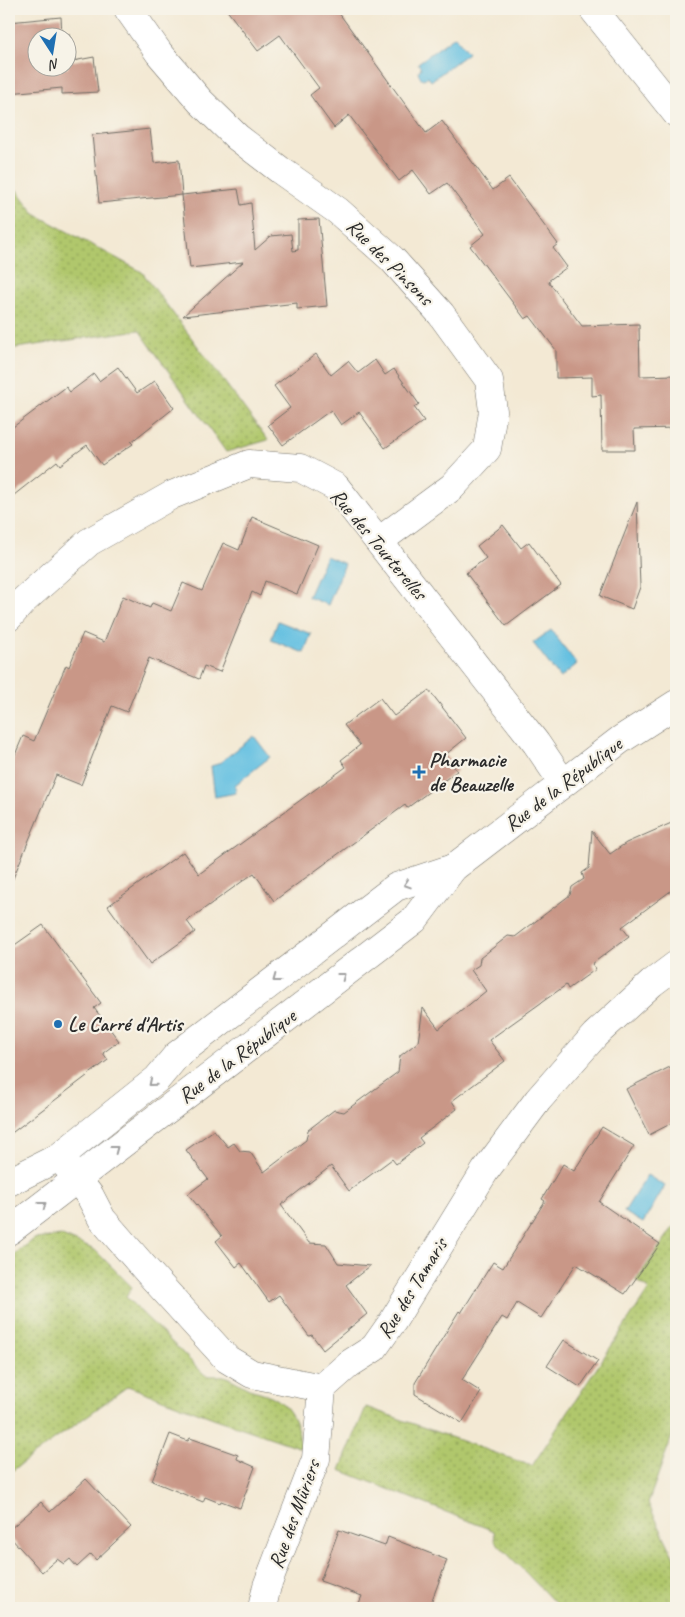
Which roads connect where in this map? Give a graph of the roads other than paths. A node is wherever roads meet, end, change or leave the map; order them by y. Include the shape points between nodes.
1 (128, 9) edge
2 (593, 9) edge
3 (676, 112) edge
4 (379, 541) junction
5 (9, 617) edge
6 (676, 704) edge
7 (563, 782) junction
8 (453, 868) junction
9 (676, 965) edge
10 (59, 1156) junction
11 (9, 1182) edge
12 (83, 1187) junction
13 (9, 1231) edge
14 (322, 1388) junction
15 (262, 1608) edge

1 - 4 street, Rue des Pinsons via 158,53 237,137 338,211 392,259 441,314 489,380 493,411 487,449 452,487
2 - 3 street
4 - 5 street, Rue des Tourterelles via 336,487 300,468 249,464 172,495 89,542 23,600
4 - 7 street, Rue des Tourterelles
6 - 7 street, Rue de la République
7 - 8 street, Rue de la République
8 -> 10 street, Rue de la République via 396,887 177,1055 158,1079
12 -> 8 street, Rue de la République via 414,920
9 - 14 street, Rue des Tamaris via 595,1035 538,1100 485,1171 374,1348 349,1364
10 - 11 street, Rue de la République
10 - 12 street
13 -> 12 street, Rue de la République
12 - 14 street via 102,1219 227,1359 252,1374
14 - 15 street, Rue des Mûriers via 316,1459 267,1586

